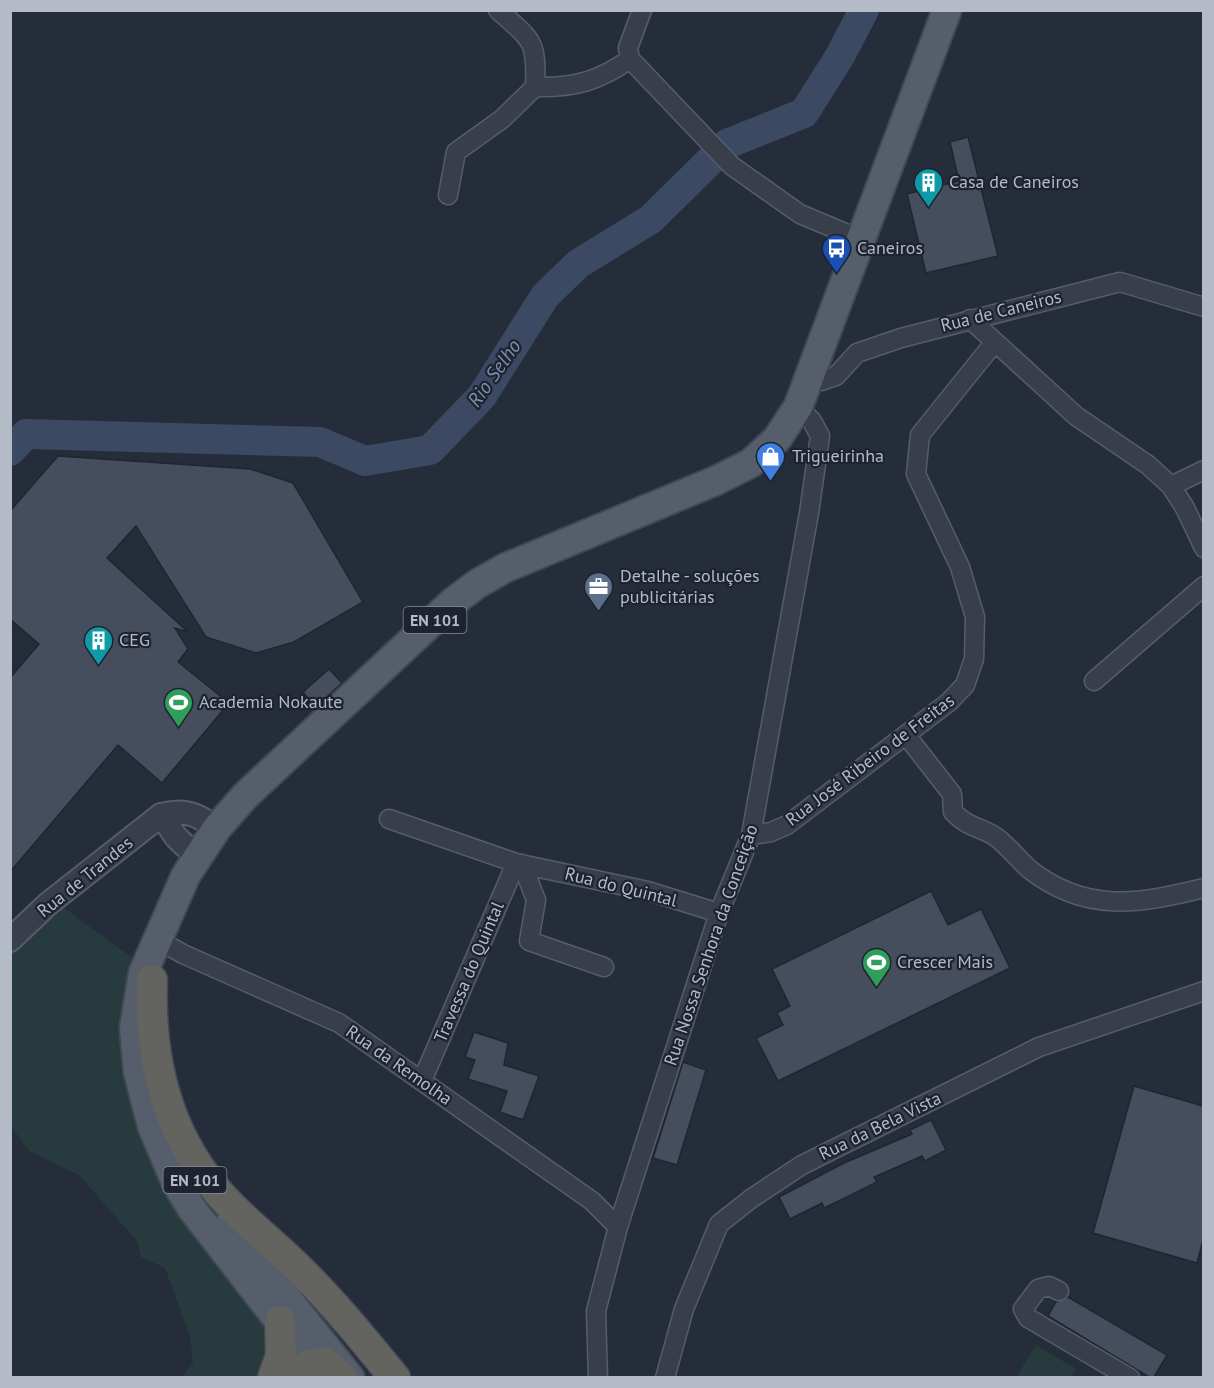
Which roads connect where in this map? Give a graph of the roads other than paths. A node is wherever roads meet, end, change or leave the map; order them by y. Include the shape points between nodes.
1 (498, 10) edge
2 (642, 10) edge
3 (947, 10) edge
4 (629, 53) junction
5 (535, 87) junction
6 (448, 195) dead end
7 (862, 240) junction
8 (1203, 308) edge
9 (970, 319) junction
10 (994, 343) junction
11 (809, 377) junction
12 (798, 407) junction
13 (1203, 470) edge
14 (1171, 486) junction
15 (1203, 548) edge
16 (1203, 586) edge
17 (1094, 681) dead end
18 (906, 735) junction
19 (161, 815) junction
20 (389, 819) dead end
21 (217, 828) junction
22 (751, 835) junction
23 (197, 857) junction
24 (519, 864) junction
25 (1203, 888) edge
26 (719, 913) junction
27 (10, 940) edge
28 (158, 940) junction
29 (604, 966) dead end
30 (152, 980) junction
31 (1203, 991) edge
32 (422, 1081) junction
33 (618, 1227) junction
34 (1059, 1291) dead end
35 (280, 1322) junction
36 (308, 1373) edge
37 (273, 1377) edge
38 (342, 1377) edge
39 (350, 1377) edge
40 (395, 1377) edge
41 (598, 1377) edge
42 (665, 1377) edge
43 (1130, 1377) edge

1 - 5 street via 532,43
2 - 4 street
3 - 7 main road, EN 101
4 - 5 street via 611,72 566,88
4 - 7 street via 732,166 800,214
5 - 6 street via 502,119 456,152
7 - 11 main road, EN 101
8 - 9 street, Rua de Caneiros via 1120,282
9 - 10 street
9 - 11 street, Rua de Caneiros via 857,353 836,376 821,381
10 - 14 street via 1076,416 1148,465
10 - 18 street, Rua José Ribeiro de Freitas via 920,435 916,474 970,593 975,617 974,659 965,685
11 - 12 main road, EN 101
12 - 21 main road, EN 101 via 777,439 751,463 505,568 477,584 348,699 245,796
12 - 22 street, Rua Nossa Senhora da Conceição via 813,421 820,436
13 - 14 street
14 - 15 street
16 - 17 street
18 - 22 street, Rua José Ribeiro de Freitas via 787,825
18 - 25 street via 952,794 953,812 966,825 995,837 1030,869 1070,895 1113,901 1155,900
19 - 21 street via 180,810 200,816
19 - 23 street
19 - 27 street, Rua de Trandes via 48,904
20 - 24 street, Rua do Quintal
21 - 23 main road, EN 101
22 - 26 street, Rua Nossa Senhora da Conceição
23 - 28 main road, EN 101
24 - 26 street, Rua do Quintal via 648,891
24 - 29 street via 536,900 530,941
24 - 32 street, Travessa do Quintal
26 - 33 street, Rua Nossa Senhora da Conceição
28 - 30 main road, EN 101
28 - 32 street, Rua da Remolha via 339,1023
28 - 35 main road, EN 101 via 143,973 134,1028 138,1072 152,1126 176,1183 192,1209
30 - 39 main road, EN 101 via 145,1049 152,1088 169,1137 215,1209
30 - 40 highway via 150,1018 157,1068 170,1113 190,1153 218,1192 337,1307
31 - 42 street, Rua da Bela Vista via 1039,1047 802,1165 752,1198 719,1224 684,1309
32 - 33 street, Rua da Remolha via 592,1201
33 - 41 street, Rua Nossa Senhora da Conceição via 596,1311
34 - 43 street via 1049,1286 1038,1289 1023,1309 1028,1318
35 - 36 main road, EN 101
35 - 37 highway via 281,1355
36 - 38 highway via 324,1362

